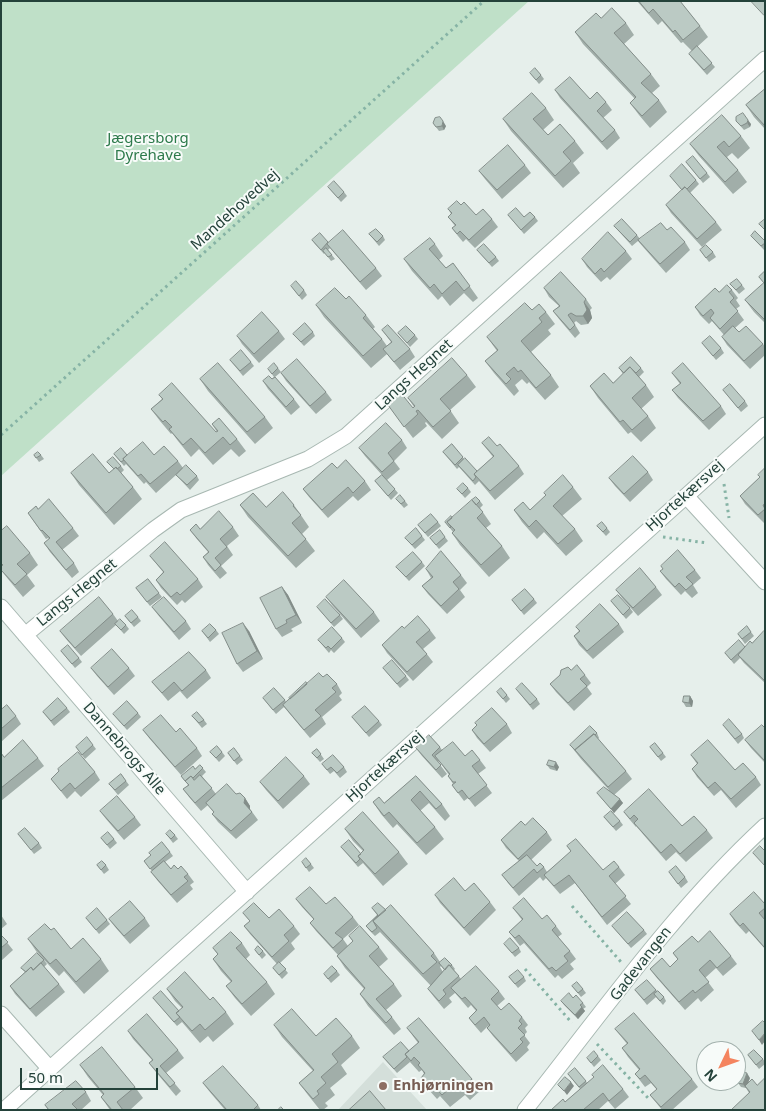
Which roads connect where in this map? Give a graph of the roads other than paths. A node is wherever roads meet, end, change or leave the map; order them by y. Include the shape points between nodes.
1 (765, 59) edge
2 (765, 425) edge
3 (686, 496) junction
4 (765, 582) edge
5 (1, 607) edge
6 (26, 635) junction
7 (765, 826) edge
8 (247, 892) junction
9 (1, 1014) edge
10 (50, 1069) junction
11 (4, 1110) edge
12 (525, 1110) edge

1 - 6 street, Langs Hegnet via 346,436 308,459 181,510
2 - 3 street, Hjortekærsvej
3 - 4 street
3 - 8 street, Hjortekærsvej
5 - 6 street, Dannebrogs Alle
6 - 8 street, Dannebrogs Alle
7 - 12 street, Gadevangen via 693,898
8 - 10 street, Hjortekærsvej
9 - 10 street
10 - 11 street, Hjortekærsvej

